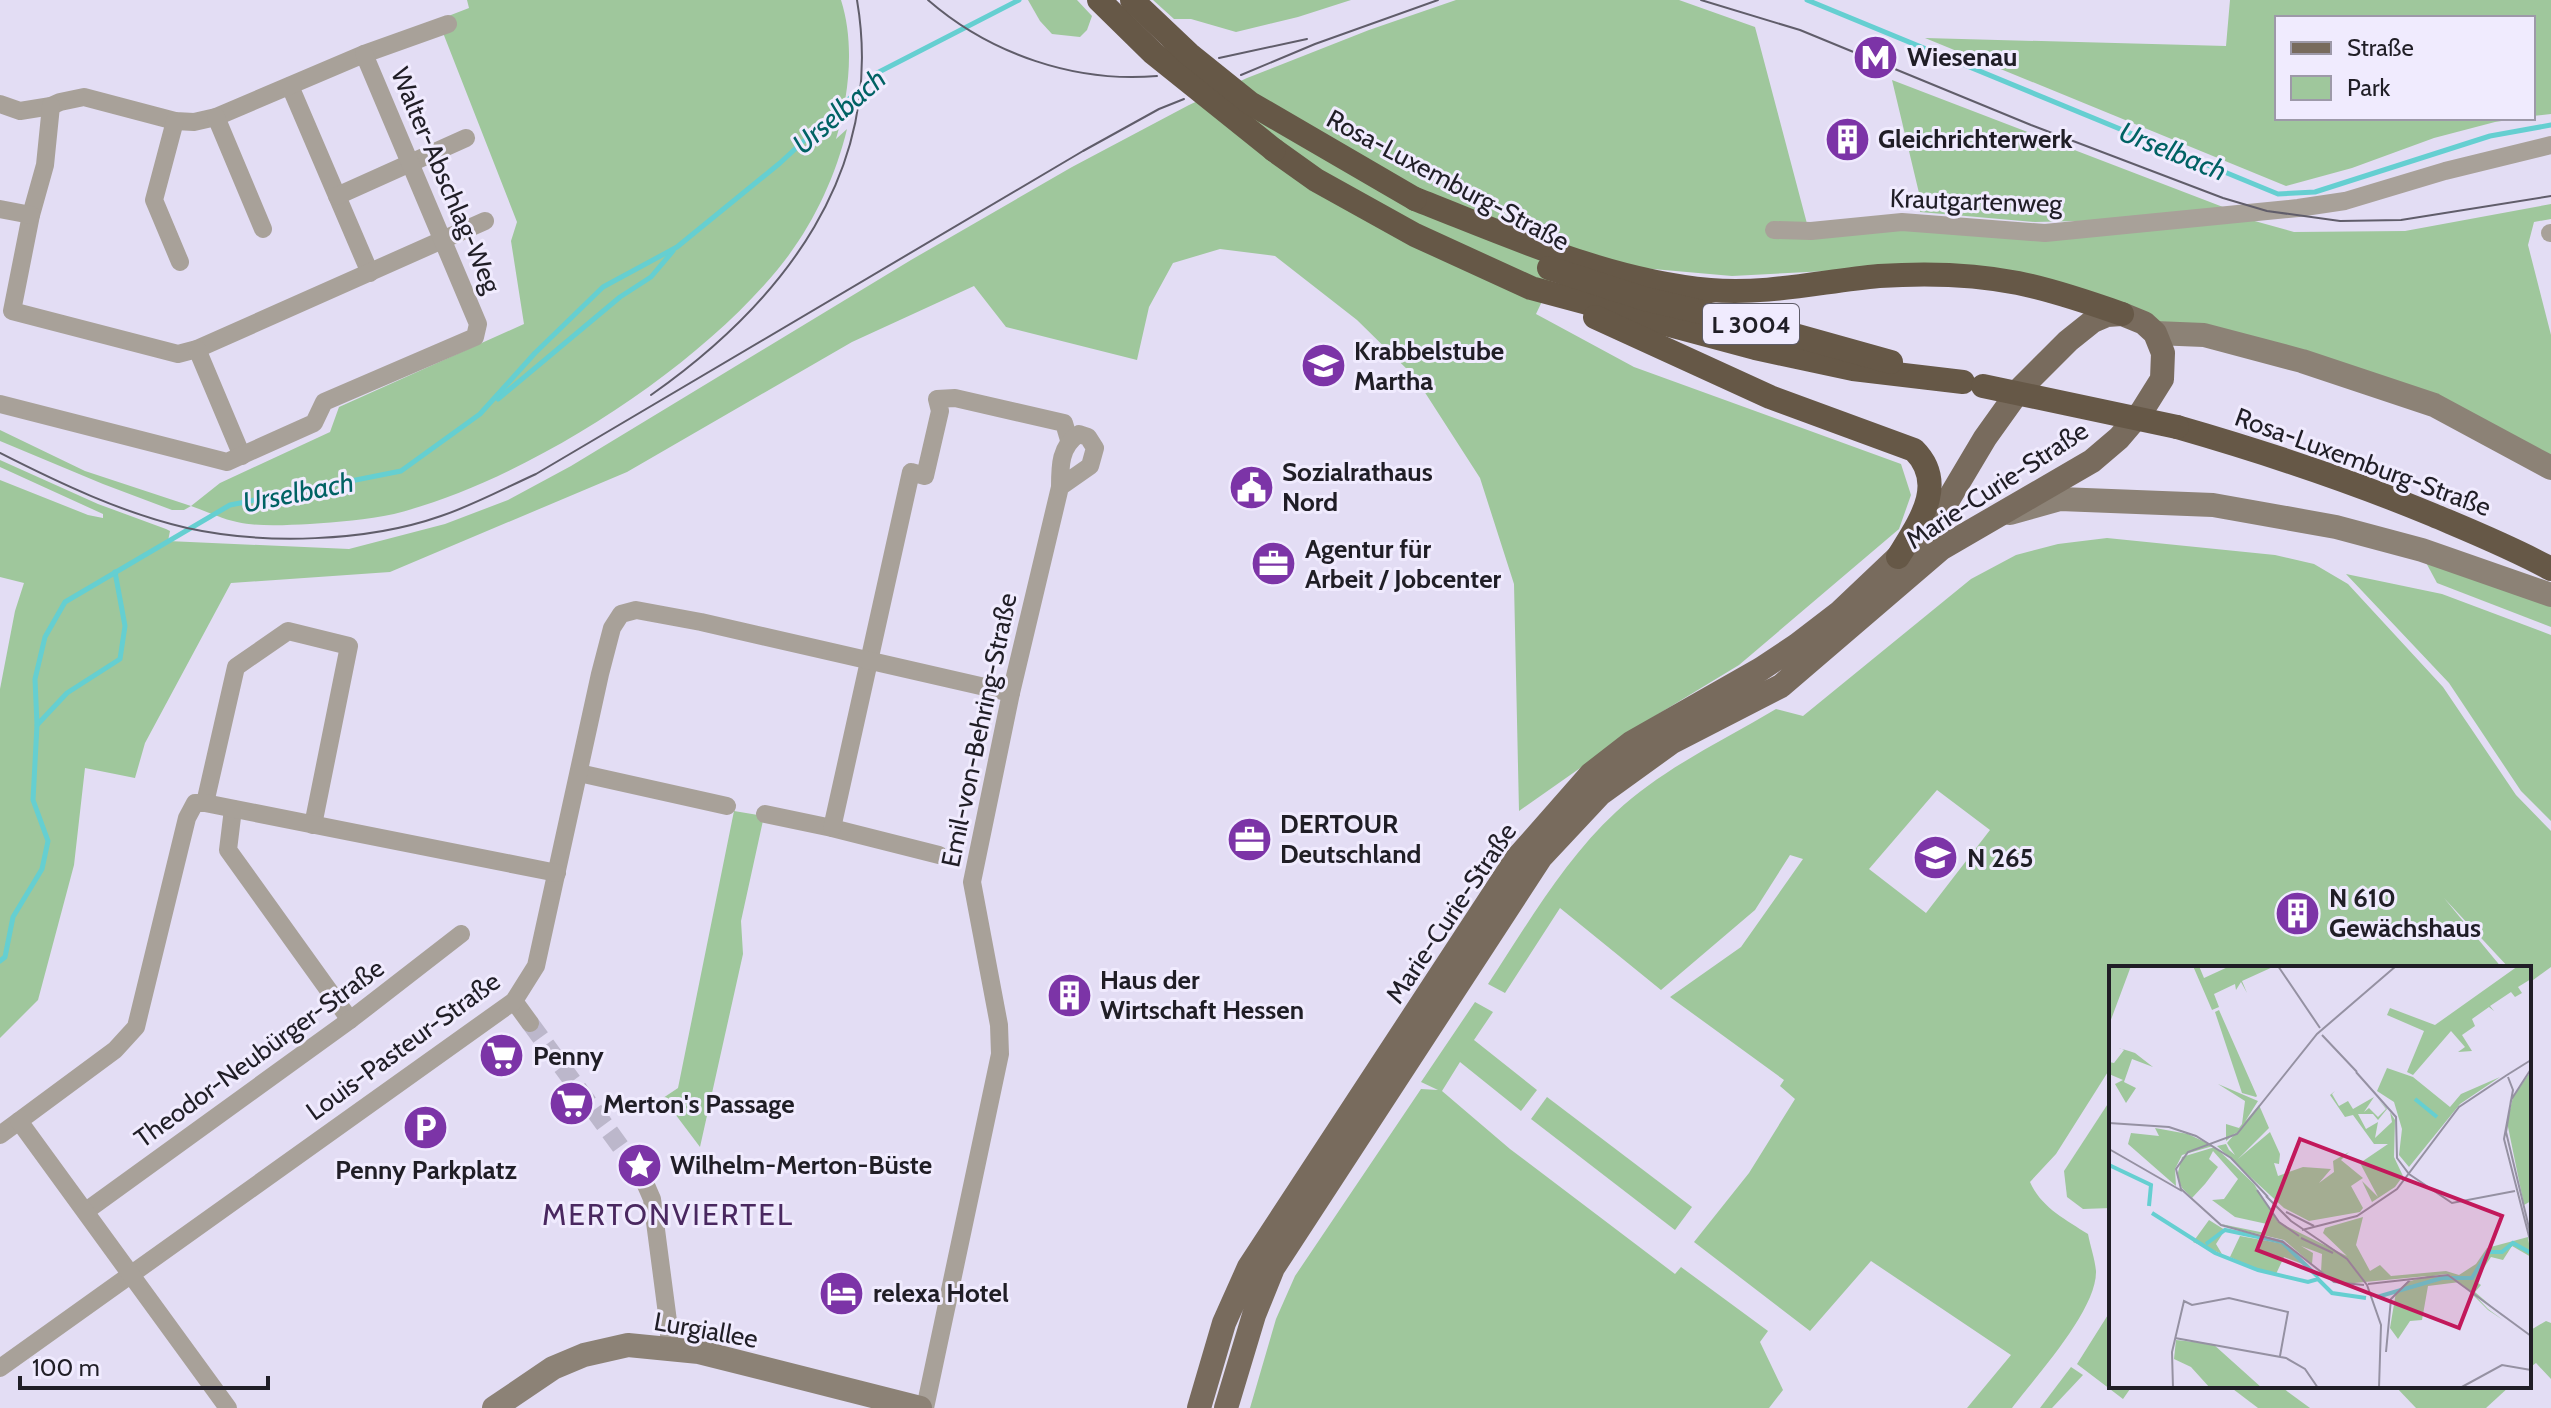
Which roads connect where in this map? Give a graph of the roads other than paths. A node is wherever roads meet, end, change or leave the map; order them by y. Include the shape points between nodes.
1 (1099, 0) edge
2 (1132, 0) edge
3 (448, 24) dead end
4 (364, 54) junction
5 (290, 86) junction
6 (0, 104) edge
7 (51, 106) junction
8 (216, 117) junction
9 (175, 121) junction
10 (466, 138) dead end
11 (2551, 145) edge
12 (411, 162) junction
13 (337, 196) junction
14 (0, 209) edge
15 (31, 215) junction
16 (485, 221) dead end
17 (263, 229) dead end
18 (1774, 230) dead end
19 (444, 241) junction
20 (1543, 257) junction
21 (180, 262) dead end
22 (370, 273) junction
23 (9, 275) edge
24 (1531, 288) junction
25 (2122, 314) junction
26 (2155, 333) junction
27 (197, 349) junction
28 (1973, 384) junction
29 (0, 404) edge
30 (1069, 440) junction
31 (242, 456) junction
32 (2551, 468) edge
33 (1060, 487) junction
34 (1996, 517) junction
35 (1898, 557) junction
36 (2551, 569) edge
37 (2551, 595) edge
38 (869, 660) junction
39 (1011, 693) junction
40 (579, 773) junction
41 (205, 803) junction
42 (727, 806) dead end
43 (233, 809) junction
44 (765, 814) dead end
45 (313, 825) junction
46 (832, 828) junction
47 (939, 855) dead end
48 (557, 873) junction
49 (461, 934) dead end
50 (514, 1001) junction
51 (350, 1020) junction
52 (530, 1023) tunnel mouth
53 (19, 1121) junction
54 (0, 1135) edge
55 (642, 1176) tunnel mouth
56 (86, 1211) junction
57 (130, 1274) junction
58 (669, 1348) junction
59 (0, 1368) edge
60 (1197, 1406) edge
61 (228, 1408) edge
62 (494, 1408) edge
63 (922, 1408) edge
64 (1226, 1408) edge

1 - 24 highway, Rosa-Luxemburg-Straße / L 3004, bridge via 1195,89 1316,180 1415,235
2 - 20 highway, Rosa-Luxemburg-Straße, bridge via 1250,103 1415,199
3 - 4 street
4 - 5 street
4 - 12 street, Walter-Abschlag-Weg
5 - 8 street
5 - 13 street
6 - 7 street via 20,111
7 - 9 street via 84,97
7 - 15 street via 45,165
8 - 9 street
8 - 17 street
9 - 21 street via 154,200
10 - 12 street
11 - 18 street, Krautgartenweg via 2345,201 2298,208 2045,233 1902,222
12 - 13 street
12 - 19 street, Walter-Abschlag-Weg
13 - 22 street
14 - 15 street
15 - 23 street
16 - 19 street
19 - 22 street
19 - 31 street, Walter-Abschlag-Weg via 478,324 475,337 324,402 314,423
20 - 25 highway via 1711,290 1948,275 2018,283
20 - 28 highway, Rosa-Luxemburg-Straße / L 3004 via 1645,299
22 - 27 street
23 - 27 street via 12,311 178,354
24 - 28 highway, Rosa-Luxemburg-Straße / L 3004 via 1755,348 1853,369
24 - 35 highway via 1770,397 1914,450 1925,462 1930,492
25 - 26 main road
25 - 35 main road, Marie-Curie-Straße via 2093,321 2020,389 1938,517 1917,544
26 - 32 main road via 2204,335 2434,405
26 - 34 main road, Marie-Curie-Straße via 2163,353 2162,379 2127,429 2092,461
27 - 31 street
28 - 36 highway, Rosa-Luxemburg-Straße / L 3004, bridge via 2177,427 2298,463 2516,549
29 - 31 street, Walter-Abschlag-Weg via 227,462
30 - 33 street, Emil-von-Behring-Straße via 1060,460
30 - 33 street via 1079,434 1095,448 1090,466
30 - 38 street via 1064,423 955,398 937,399 940,411 925,476 911,472
33 - 39 street, Emil-von-Behring-Straße
34 - 37 main road via 2060,499 2213,505 2336,527 2422,550
34 - 64 main road, Marie-Curie-Straße via 1942,548 1781,686 1635,766 1600,794 1541,857 1273,1268
35 - 60 main road, Marie-Curie-Straße via 1797,645 1611,758 1517,858 1249,1267
38 - 39 street, Louis-Pasteur-Straße
38 - 40 street, Louis-Pasteur-Straße via 636,610 621,614 612,628
38 - 46 street
39 - 63 street, Emil-von-Behring-Straße via 972,882 1000,1054
40 - 42 street
40 - 48 street, Louis-Pasteur-Straße
41 - 43 street
41 - 45 street via 236,667 288,631 349,646
41 - 53 street via 195,803 187,818 136,1027 115,1050
43 - 45 street
43 - 51 street via 228,850
44 - 46 street, Emil-von-Behring-Straße
45 - 48 street
46 - 47 street, Emil-von-Behring-Straße
48 - 50 street, Louis-Pasteur-Straße via 536,966
49 - 51 street, Theodor-Neubürger-Straße
50 - 52 street
50 - 57 street, Louis-Pasteur-Straße
51 - 56 street, Theodor-Neubürger-Straße
53 - 54 street
53 - 56 street
55 - 58 street via 652,1199
56 - 57 street
57 - 59 street, Louis-Pasteur-Straße
57 - 61 street
58 - 62 main road, Lurgiallee via 628,1345 584,1355 530,1382
58 - 63 main road, Lurgiallee

